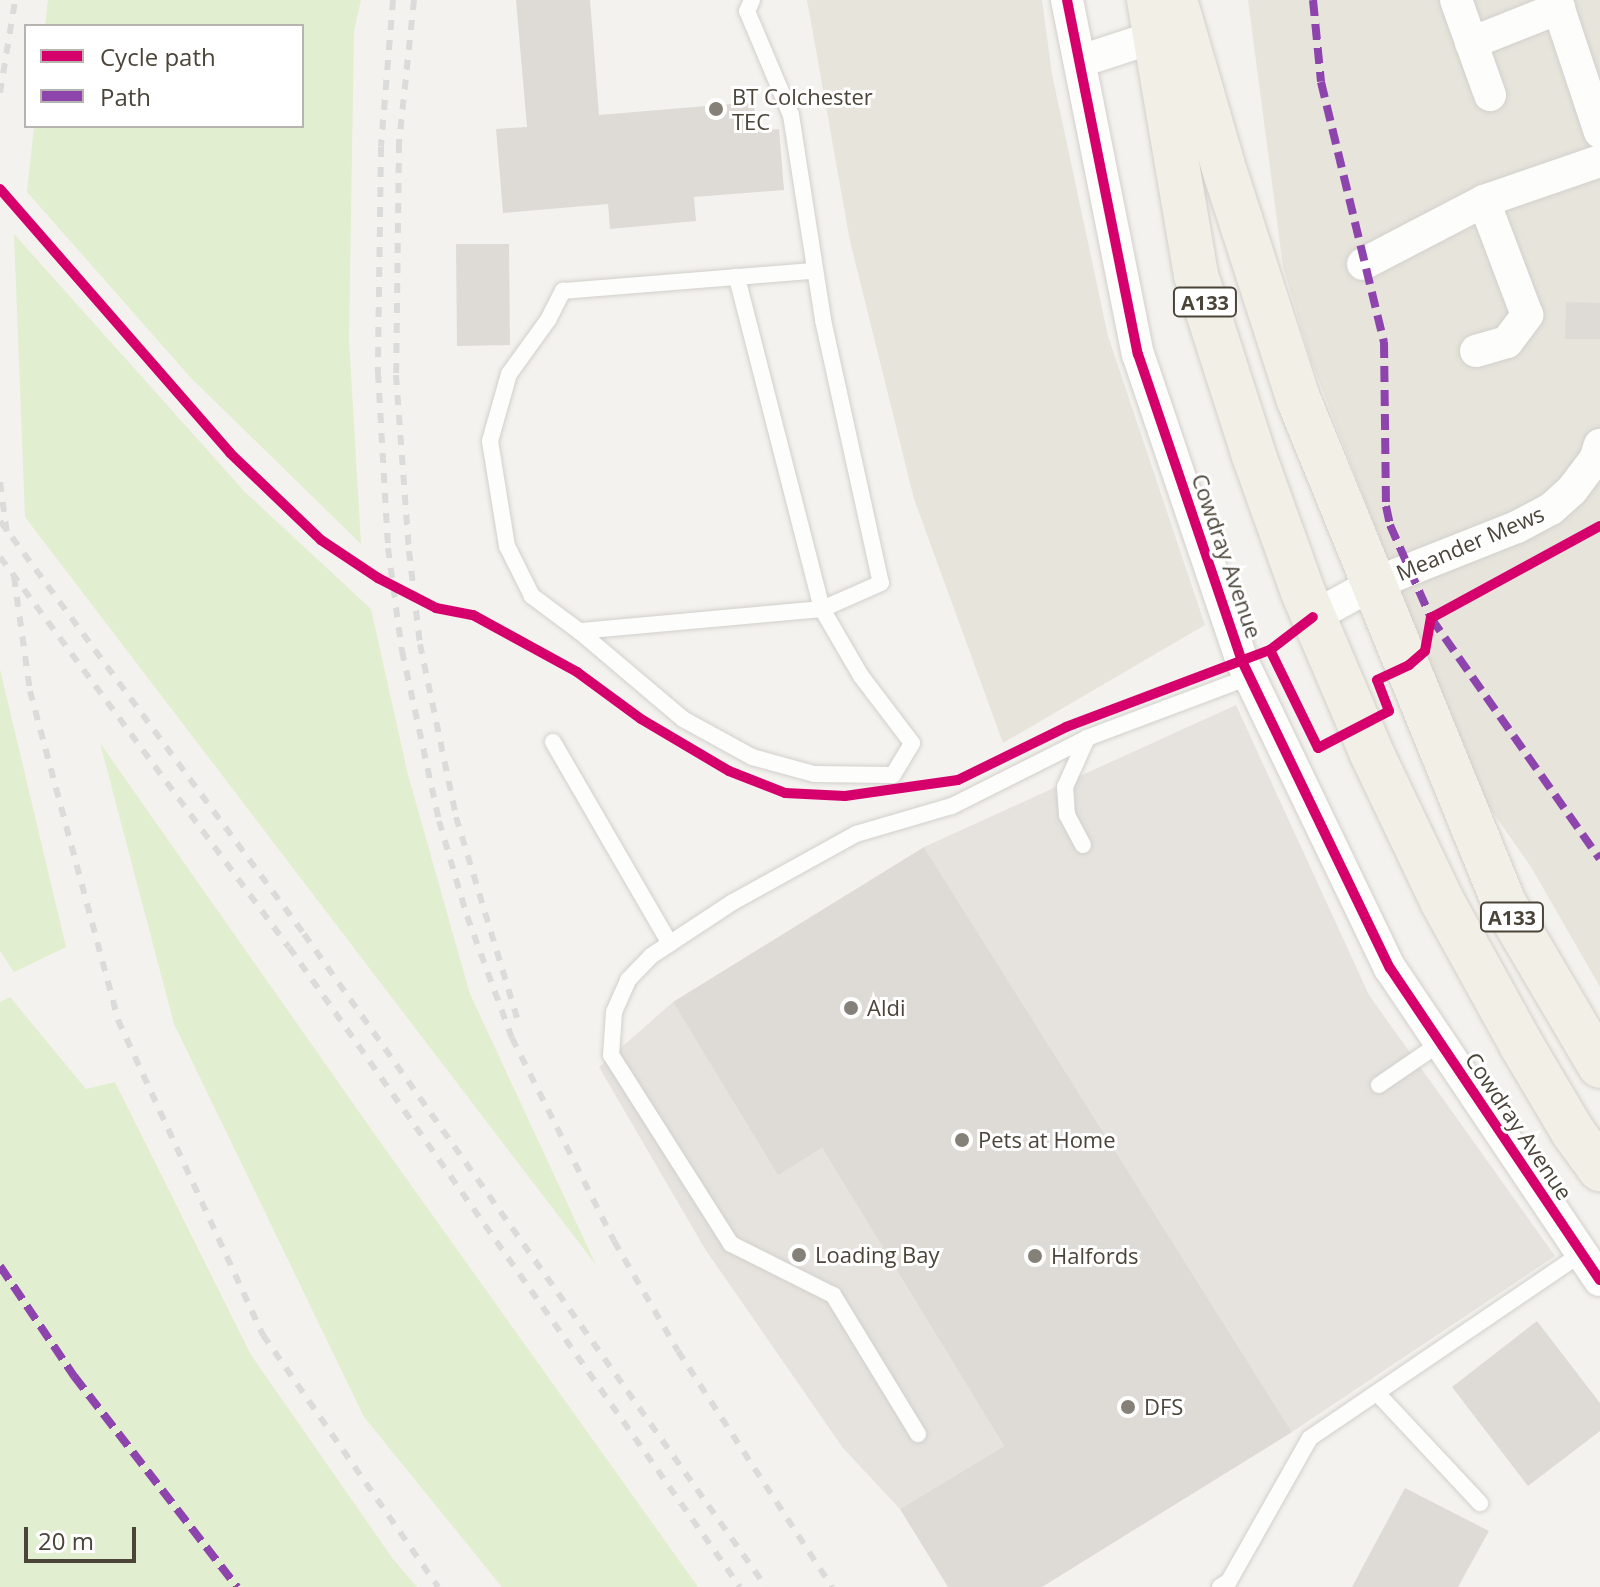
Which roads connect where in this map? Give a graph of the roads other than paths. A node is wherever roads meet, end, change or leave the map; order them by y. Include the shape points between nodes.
1 (752, 0) edge
2 (1067, 0) edge
3 (1456, 0) edge
4 (1558, 4) edge
5 (1159, 12) edge
6 (1471, 43) junction
7 (1081, 61) junction
8 (1490, 95) dead end
9 (1600, 132) edge
10 (1600, 161) edge
11 (1484, 201) junction
12 (1363, 264) dead end
13 (814, 271) junction
14 (737, 277) junction
15 (1476, 351) dead end
16 (1598, 456) edge
17 (1373, 584) junction
18 (822, 609) junction
19 (1313, 617) junction
20 (579, 631) junction
21 (1249, 677) junction
22 (1087, 738) junction
23 (553, 742) dead end
24 (1083, 845) dead end
25 (670, 944) junction
26 (1440, 1043) junction
27 (1600, 1066) edge
28 (1379, 1085) dead end
29 (1600, 1169) edge
30 (1590, 1247) edge
31 (1600, 1280) edge
32 (1377, 1393) junction
33 (918, 1434) dead end
34 (1480, 1503) dead end
35 (1220, 1587) edge

1 - 13 lane via 747,11 791,115
2 - 7 street, Cowdray Avenue
3 - 6 street
4 - 6 street
4 - 9 street
5 - 7 street
5 - 17 main road, A133 via 1226,175 1298,398
5 - 19 main road, Cowdray Avenue / A133 via 1196,275
6 - 8 street
7 - 21 street, Cowdray Avenue via 1138,354
10 - 11 street
11 - 12 street
11 - 15 street via 1527,315 1507,342
13 - 14 lane
13 - 18 lane via 881,583
14 - 18 lane
14 - 20 lane via 563,291 509,374 490,441 507,546 532,596
16 - 17 street, Meander Mews via 1551,509
17 - 19 street, Meander Mews
17 - 27 main road, A133 via 1504,903
18 - 20 lane
18 - 20 lane via 861,676 912,743 893,775 814,774 752,757 683,719
19 - 29 main road, Cowdray Avenue / A133 via 1442,901 1536,1071
21 - 22 lane
21 - 26 street, Cowdray Avenue via 1390,968
22 - 24 lane via 1065,787 1067,815
22 - 25 lane via 952,806 856,834 733,902
23 - 25 lane
25 - 33 lane via 628,980 614,1012 611,1055 731,1244 833,1295
26 - 28 lane
26 - 30 street, Cowdray Avenue
30 - 31 street, Cowdray Avenue
30 - 32 lane
32 - 34 lane
32 - 35 lane via 1310,1438 1229,1581

